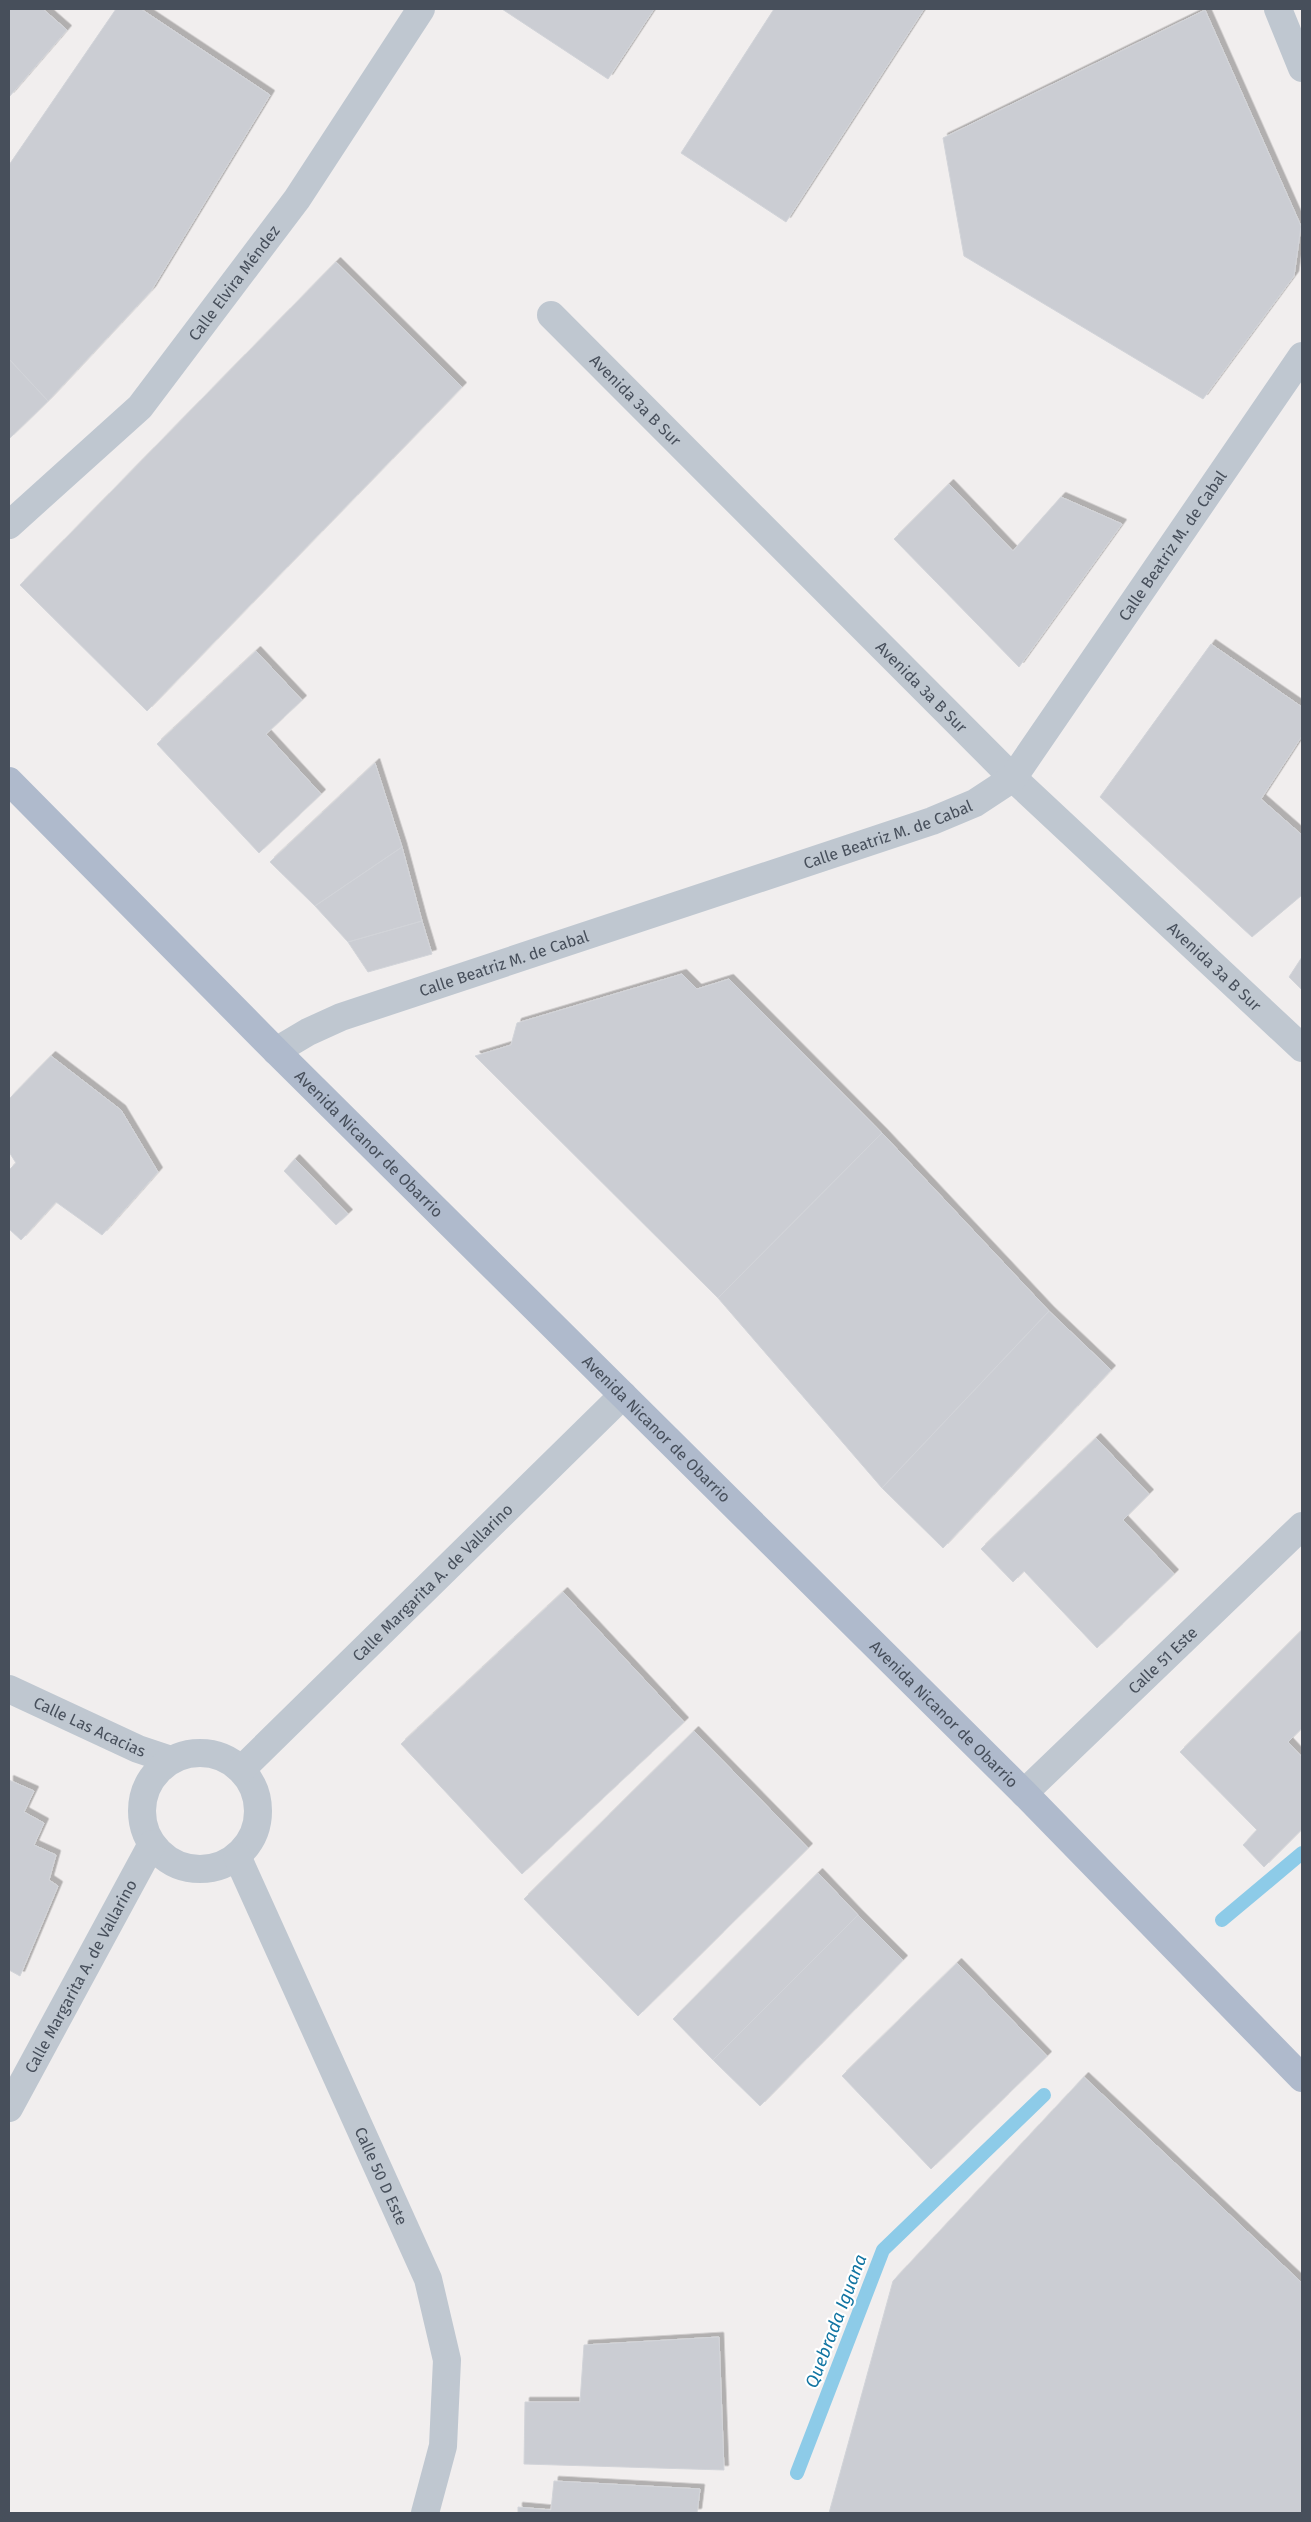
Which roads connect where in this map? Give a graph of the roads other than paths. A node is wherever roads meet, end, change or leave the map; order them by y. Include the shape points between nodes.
1 (421, 9) edge
2 (1278, 9) edge
3 (1302, 68) edge
4 (551, 315) dead end
5 (1302, 356) edge
6 (9, 525) edge
7 (1013, 778) junction
8 (9, 781) edge
9 (1302, 1048) edge
10 (276, 1051) junction
11 (623, 1395) junction
12 (1302, 1526) edge
13 (9, 1689) edge
14 (171, 1760) junction
15 (241, 1770) junction
16 (1024, 1793) junction
17 (152, 1844) junction
18 (237, 1856) junction
19 (1302, 2078) edge
20 (9, 2108) edge
21 (425, 2513) edge

1 - 6 street, Calle Elvira Méndez via 297,199 140,407
2 - 3 street
4 - 7 street, Avenida 3a B Sur
5 - 7 street, Calle Beatriz M. de Cabal
7 - 9 street, Avenida 3a B Sur
7 - 10 street, Calle Beatriz M. de Cabal via 975,803 932,821 341,1017
8 - 10 main road, Avenida Nicanor de Obarrio
10 - 11 main road, Avenida Nicanor de Obarrio
11 - 15 street, Calle Margarita A. de Vallarino
11 - 16 main road, Avenida Nicanor de Obarrio
12 - 16 street, Calle 51 Este
13 - 14 street, Calle Las Acacias via 138,1749
14 - 15 street via 188,1753 208,1753 226,1758
14 - 17 street via 156,1772 146,1788 142,1807 144,1826
15 - 18 street via 253,1786 258,1804 257,1823 250,1841
16 - 19 main road, Avenida Nicanor de Obarrio
17 - 18 street via 165,1858 182,1867 201,1870 221,1866
17 - 20 street, Calle Margarita A. de Vallarino
18 - 21 street, Calle 50 D Este via 428,2279 447,2360 443,2446

